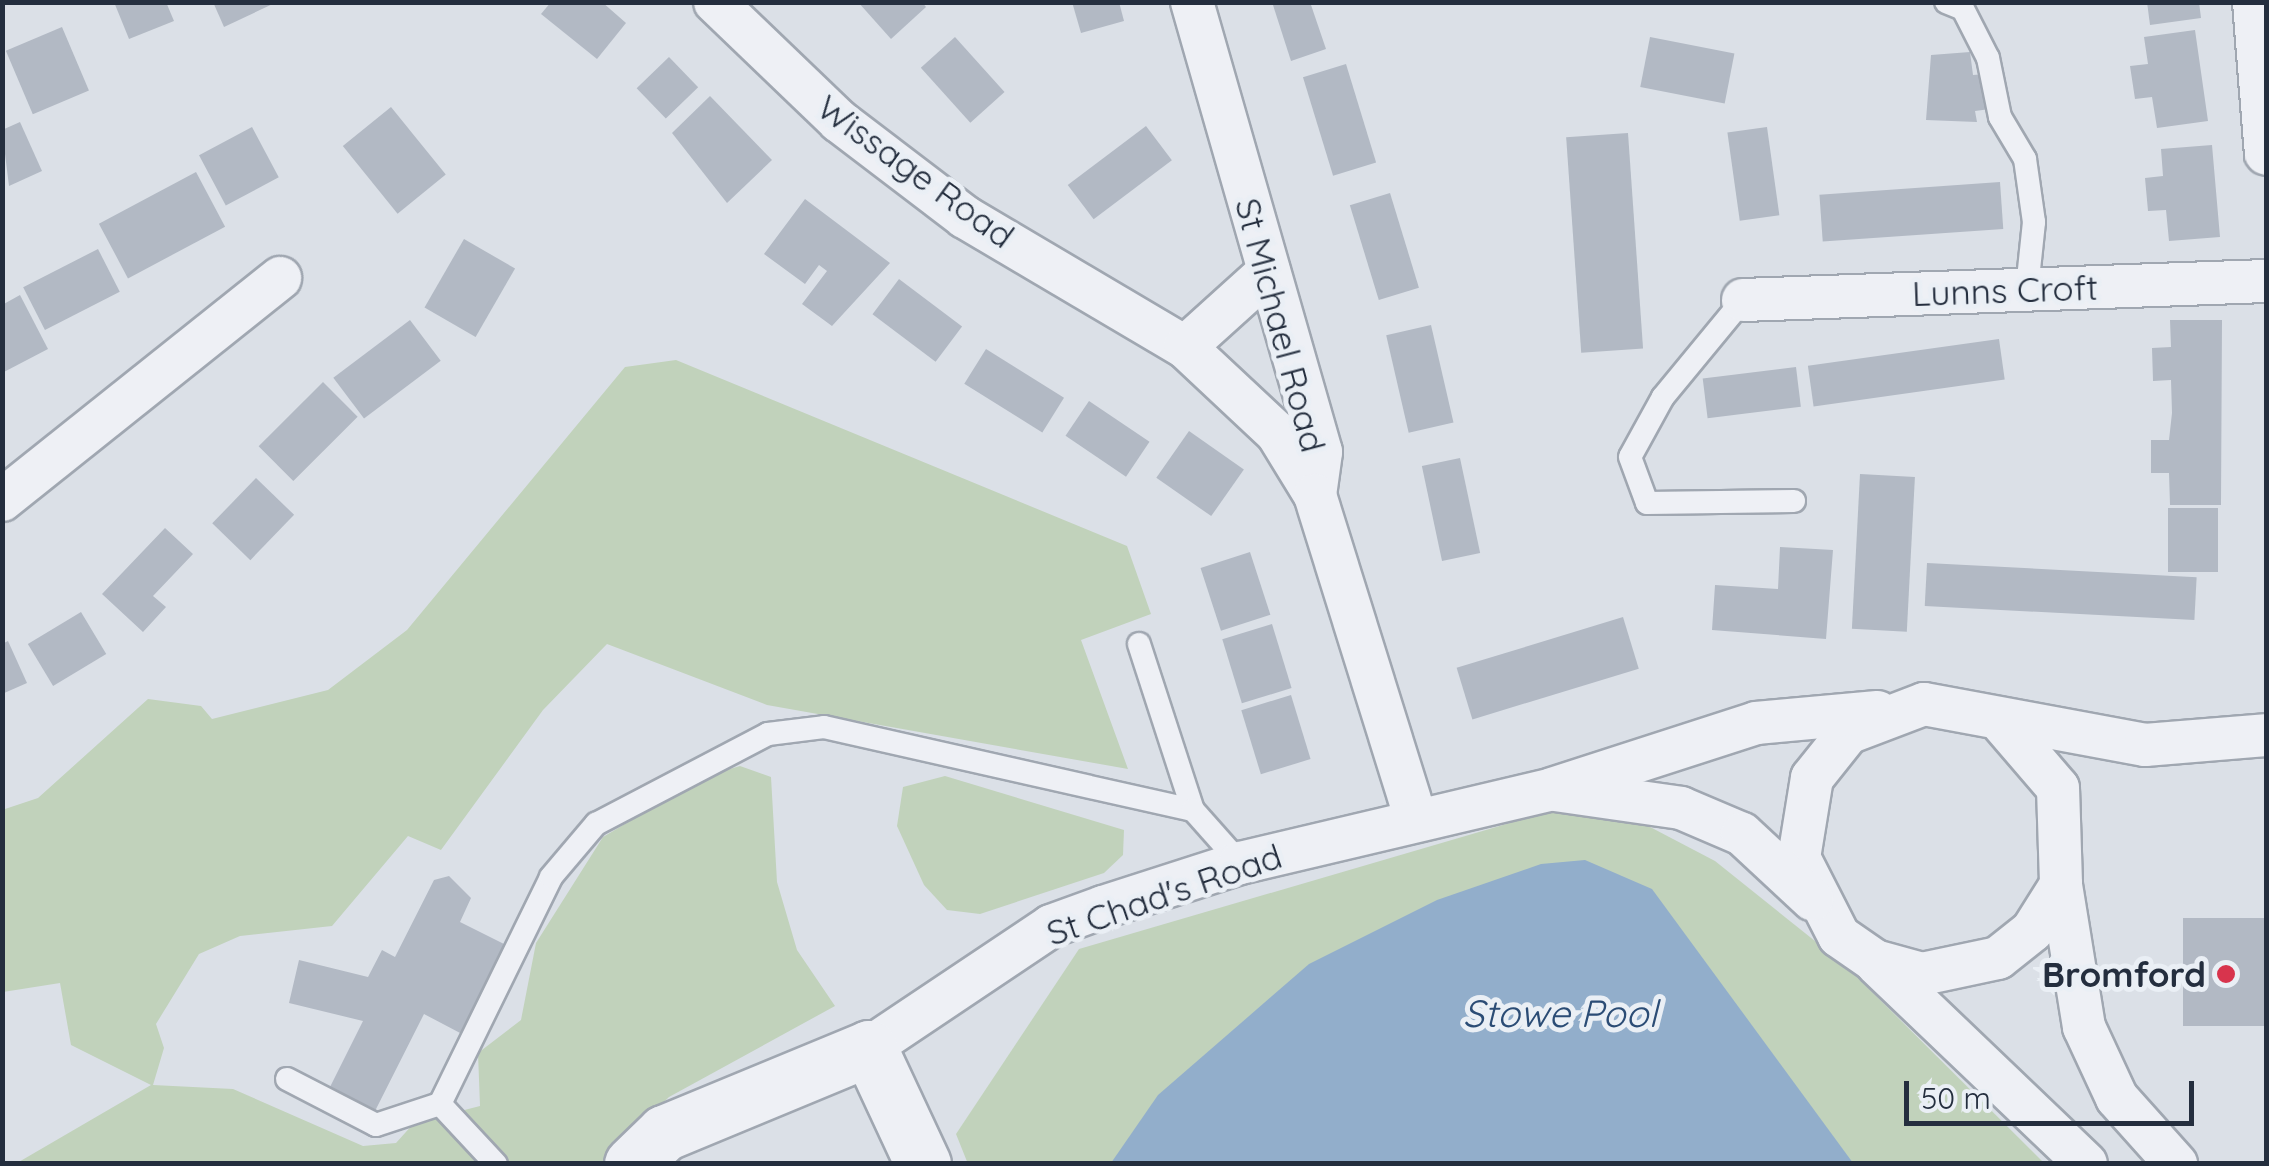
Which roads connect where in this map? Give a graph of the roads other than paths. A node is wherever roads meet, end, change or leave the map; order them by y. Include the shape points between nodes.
1 (716, 2) edge
2 (1192, 2) edge
3 (1946, 2) edge
4 (2254, 2) edge
5 (2266, 154) edge
6 (1269, 271) junction
7 (280, 278) dead end
8 (2266, 282) edge
9 (2027, 290) junction
10 (1743, 300) joint
11 (1185, 347) junction
12 (1315, 494) junction
13 (2, 500) edge
14 (1794, 501) dead end
15 (1140, 644) dead end
16 (1889, 711) junction
17 (2003, 724) junction
18 (2266, 735) edge
19 (2145, 745) junction
20 (1552, 789) junction
21 (1194, 810) junction
22 (2062, 812) junction
23 (1416, 820) junction
24 (1240, 863) junction
25 (2060, 885) junction
26 (1812, 900) junction
27 (1875, 961) junction
28 (869, 1048) junction
29 (287, 1080) dead end
30 (440, 1104) junction
31 (496, 1164) edge
32 (632, 1164) edge
33 (923, 1164) edge
34 (2086, 1164) edge
35 (2176, 1164) edge

1 - 11 street, Wissage Road via 839,122 966,216
2 - 6 street, St Michael Road
3 - 9 lane via 1963,9 1988,58 2000,117 2025,159 2034,222
4 - 5 street
6 - 11 street
6 - 12 street, St Michael Road via 1321,452
7 - 13 street
8 - 9 street, Lunns Croft
9 - 10 street, Lunns Croft
10 - 14 lane via 1663,397 1630,457 1646,504
11 - 12 street, Wissage Road via 1276,433
12 - 23 street, St Michael Road
15 - 21 lane
16 - 17 street via 1968,708
16 - 20 street, St Chad's Road via 1756,723 1645,752
16 - 26 street via 1848,734 1812,778 1799,858
17 - 19 street
17 - 22 street via 2035,751
18 - 19 street
19 - 22 street via 2096,766
20 - 23 street, St Chad's Road
20 - 26 street, St Chad's Road via 1681,808 1742,834
21 - 24 lane
21 - 30 lane via 824,727 768,734 596,824 551,877
22 - 25 street
23 - 24 street, St Chad's Road
24 - 28 street, St Chad's Road via 1051,926
25 - 27 street via 2032,931 1998,958 1922,974
25 - 35 street via 2084,1027 2117,1098
26 - 27 street via 1839,936
27 - 34 street
28 - 32 street via 664,1134
28 - 33 street
29 - 30 lane via 376,1125
30 - 31 lane

